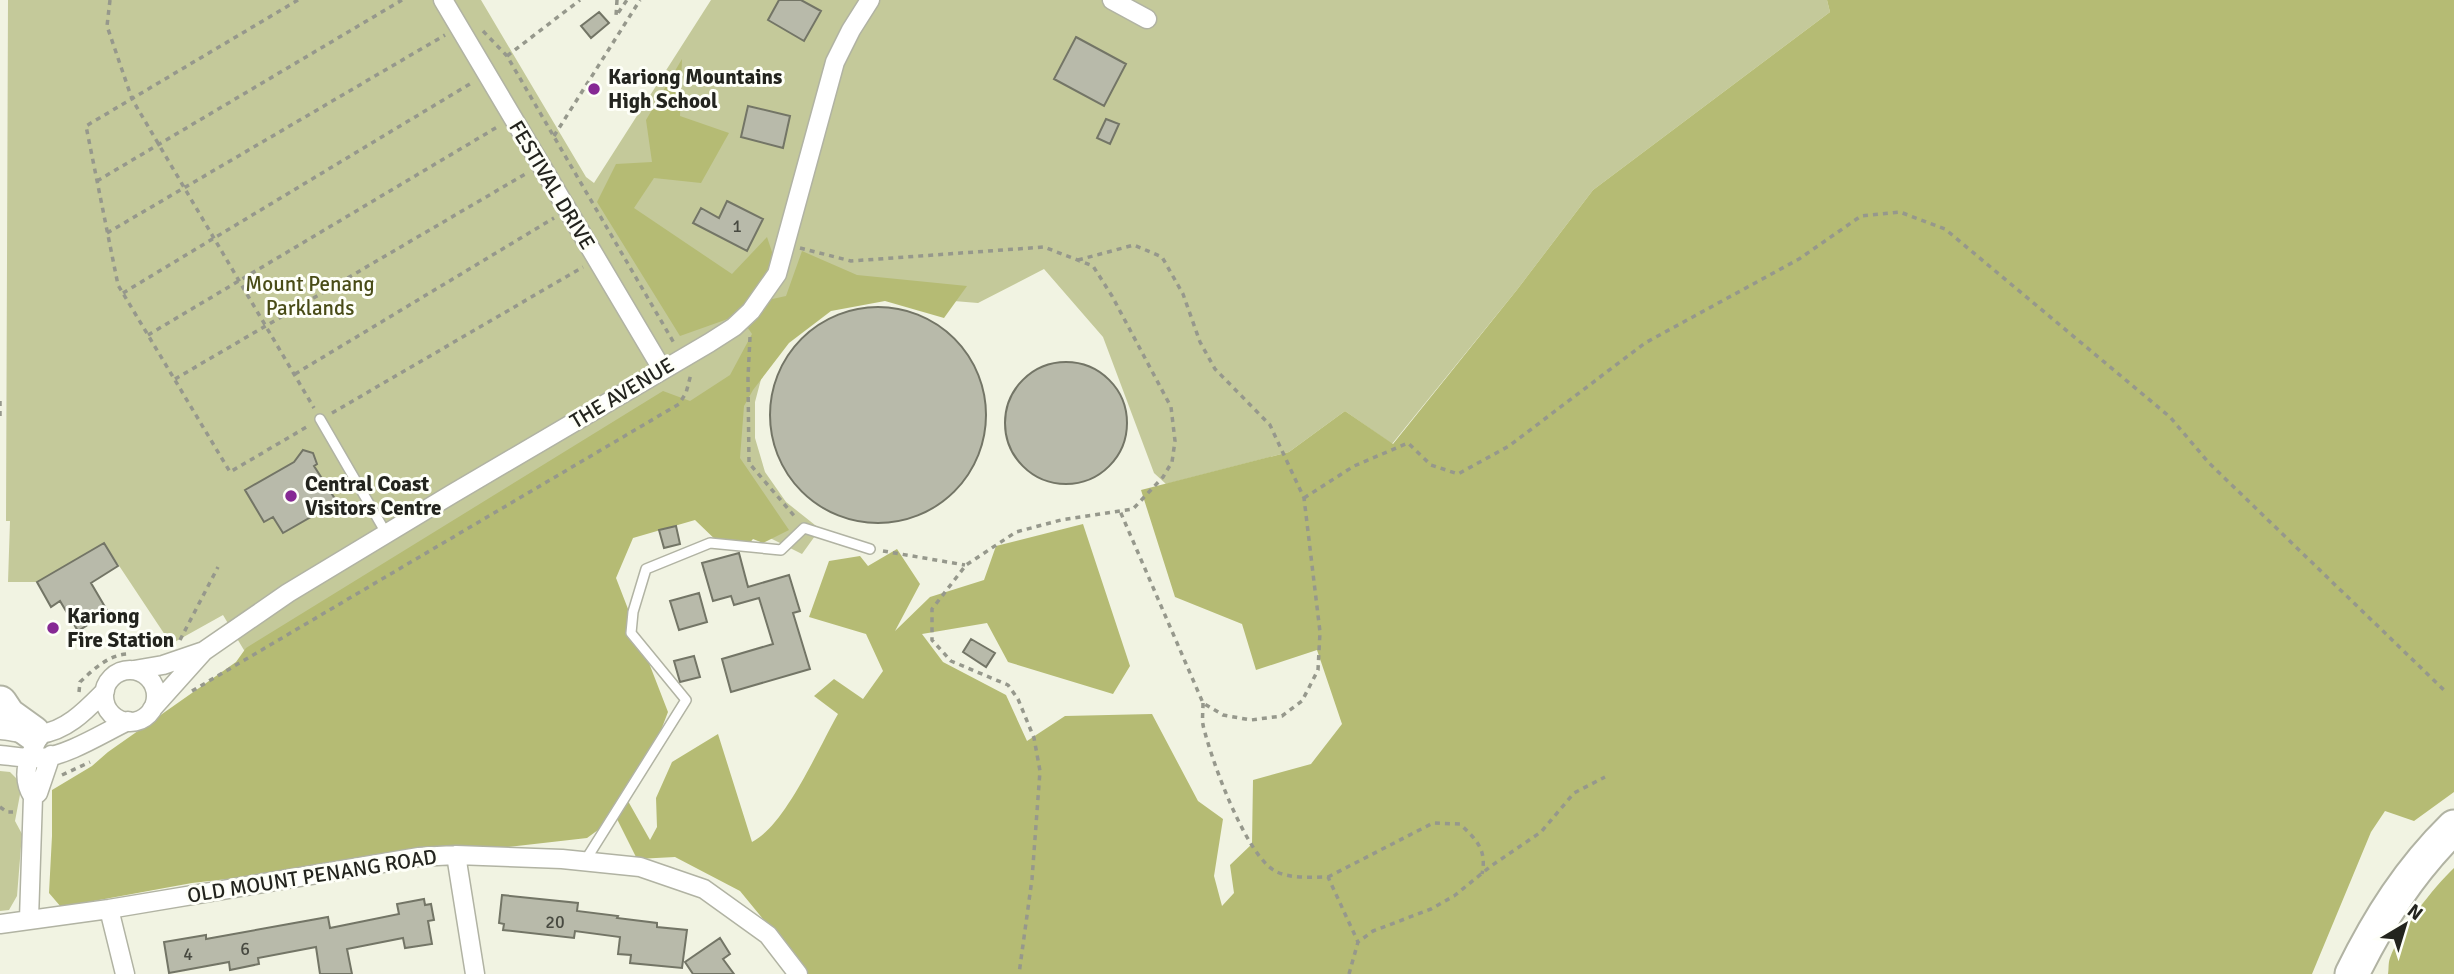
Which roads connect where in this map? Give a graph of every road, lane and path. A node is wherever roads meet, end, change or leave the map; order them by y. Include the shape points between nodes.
1 (110, 0) edge
2 (298, 0) edge
3 (402, 0) edge
4 (443, 0) edge
5 (580, 0) edge
6 (617, 0) edge
7 (627, 0) edge
8 (640, 0) edge
9 (870, 0) edge
10 (1112, 0) edge
11 (1147, 19) dead end
12 (459, 27) junction
13 (480, 28) dead end
14 (507, 56) junction
15 (486, 74) junction
16 (132, 99) junction
17 (513, 118) junction
18 (554, 136) junction
19 (159, 145) junction
20 (541, 165) junction
21 (97, 181) junction
22 (184, 188) junction
23 (567, 210) junction
24 (107, 233) junction
25 (213, 239) junction
26 (787, 245) junction
27 (596, 257) junction
28 (1077, 260) junction
29 (239, 281) junction
30 (122, 293) junction
31 (751, 311) junction
32 (265, 327) junction
33 (148, 335) junction
34 (682, 358) junction
35 (662, 369) junction
36 (295, 374) junction
37 (175, 379) junction
38 (0, 396) edge
39 (0, 416) edge
40 (320, 419) junction
41 (1304, 498) junction
42 (1120, 511) junction
43 (804, 528) junction
44 (386, 533) junction
45 (870, 549) joint
46 (966, 565) junction
47 (218, 567) dead end
48 (198, 653) junction
49 (132, 662) junction
50 (105, 691) junction
51 (2445, 691) dead end
52 (79, 693) dead end
53 (186, 695) dead end
54 (0, 703) edge
55 (1203, 704) junction
56 (152, 709) junction
57 (128, 721) junction
58 (0, 730) edge
59 (38, 745) junction
60 (0, 755) edge
61 (95, 759) dead end
62 (1605, 777) dead end
63 (42, 778) junction
64 (33, 797) junction
65 (0, 807) edge
66 (13, 812) dead end
67 (2454, 827) edge
68 (456, 855) junction
69 (585, 861) junction
70 (1482, 874) junction
71 (1328, 877) junction
72 (109, 909) junction
73 (29, 919) junction
74 (0, 924) edge
75 (1358, 942) junction
76 (125, 974) edge
77 (475, 974) edge
78 (798, 974) edge
79 (1019, 974) edge
80 (1349, 974) edge
81 (2352, 974) edge

1 - 16 path via 107,26
2 - 16 path
3 - 19 path
4 - 12 street, FESTIVAL DRIVE
5 - 14 path
6 - 7 path via 616,16
8 - 18 path
9 - 26 street, THE AVENUE via 835,62
10 - 11 street
12 - 15 street, FESTIVAL DRIVE
12 - 22 path
13 - 14 path
14 - 18 path
15 - 17 street, FESTIVAL DRIVE
15 - 25 path
16 - 19 path
16 - 21 path via 86,126
17 - 20 street, FESTIVAL DRIVE
17 - 29 path
18 - 34 path
19 - 21 path
19 - 22 path
20 - 23 street, FESTIVAL DRIVE
20 - 32 path
21 - 24 path
22 - 24 path
22 - 25 path
23 - 27 street, FESTIVAL DRIVE
23 - 36 path
24 - 30 path
25 - 29 path
25 - 30 path
26 - 28 path via 851,261 1044,247
26 - 31 street, THE AVENUE via 777,274
27 - 35 street, FESTIVAL DRIVE
27 - 40 path
28 - 41 path via 1134,245 1163,257 1215,369 1270,425
28 - 42 path via 1093,266 1171,407 1172,462 1133,509
29 - 32 path
29 - 33 path
30 - 33 path
31 - 34 street, THE AVENUE via 734,327
31 - 43 path via 749,463
32 - 36 path
32 - 37 path
33 - 37 path
34 - 35 street, THE AVENUE
34 - 53 path via 691,380 679,404
35 - 44 street, THE AVENUE
36 - 40 path
37 - 40 path via 230,472
38 - 39 path
40 - 44 lane
41 - 51 path via 1354,466 1408,443 1431,465 1458,474 1509,446 1645,343 1799,258 1861,216 1900,212 1945,229 2170,417 2209,463
41 - 55 path via 1320,632 1318,670 1303,701 1282,716 1251,720 1223,715
42 - 46 path via 1016,532
42 - 55 path
43 - 45 lane
43 - 69 lane via 781,550 710,543 646,569 631,633 686,700
44 - 48 street, THE AVENUE
45 - 46 path
46 - 79 path via 932,609 932,640 951,661 1008,685 1034,738 1040,771
47 - 48 path via 177,645
48 - 49 street, THE AVENUE via 163,665
48 - 56 street, THE AVENUE
49 - 50 street via 111,679
49 - 52 path via 121,654 98,665 80,682
49 - 56 street via 153,684 156,698
50 - 57 street via 108,710
50 - 59 street
54 - 59 highway
55 - 71 path via 1214,762 1260,858 1275,871
56 - 57 street via 139,720
57 - 59 street via 68,750
58 - 59 street
59 - 60 street
59 - 63 street
59 - 64 street via 26,770
61 - 63 path via 55,778
62 - 70 path via 1574,793 1541,832
63 - 64 street
64 - 73 street
65 - 66 path
67 - 81 highway via 2422,859 2398,893
68 - 69 street, OLD MOUNT PENANG ROAD
68 - 72 street, OLD MOUNT PENANG ROAD via 396,860
68 - 77 street
69 - 78 street, OLD MOUNT PENANG ROAD via 640,867 704,889 768,935
70 - 71 path via 1485,861 1477,840 1460,824 1433,823
70 - 75 path via 1431,909 1373,931
71 - 75 path
72 - 73 street, OLD MOUNT PENANG ROAD
72 - 76 street
73 - 74 street, OLD MOUNT PENANG ROAD
75 - 80 path

